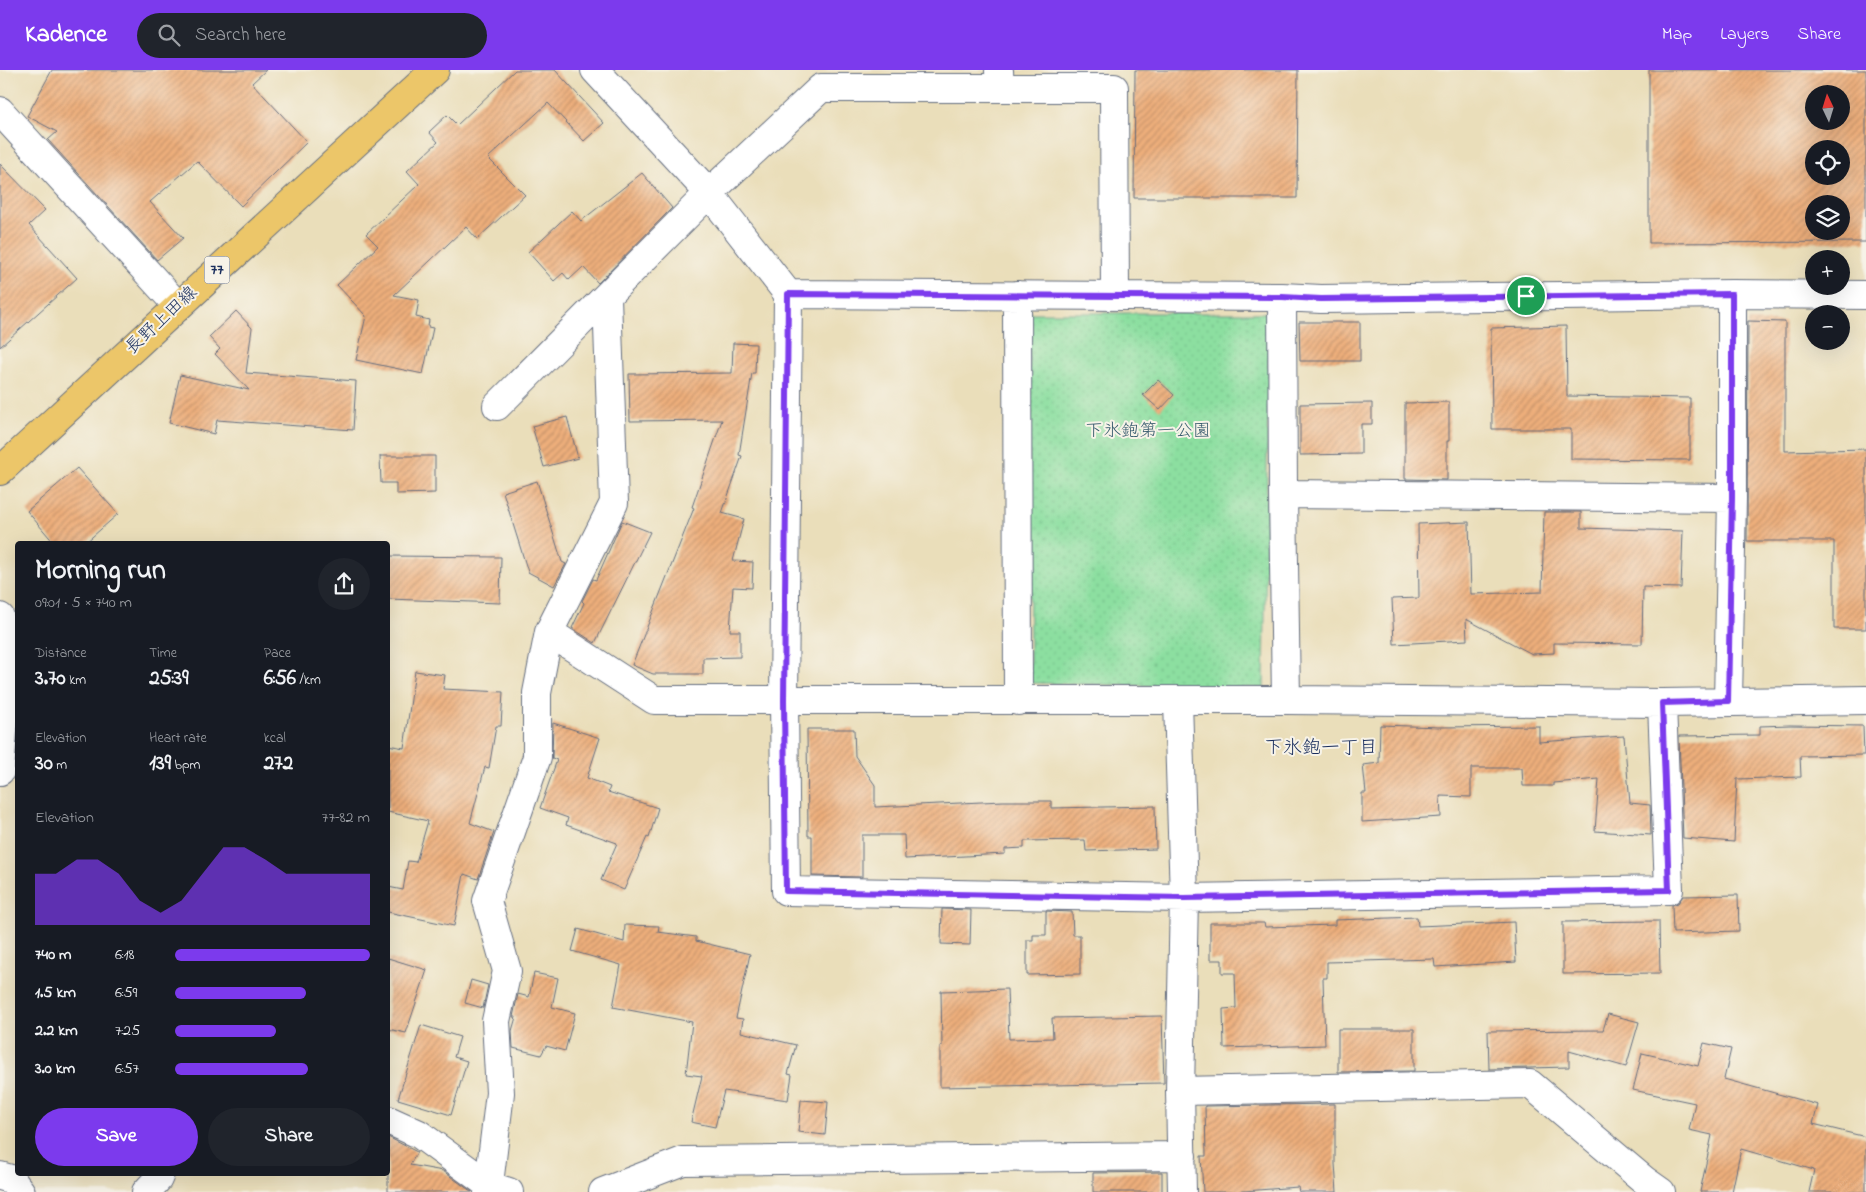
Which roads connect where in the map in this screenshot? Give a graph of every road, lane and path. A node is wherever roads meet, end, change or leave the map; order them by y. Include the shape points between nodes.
1 (435, 70) edge
2 (595, 70) edge
3 (999, 79) edge
4 (0, 112) edge
5 (709, 192) junction
6 (788, 294) junction
7 (1732, 294) junction
8 (1017, 295) junction
9 (1115, 295) junction
10 (1866, 295) edge
11 (607, 297) junction
12 (1282, 297) junction
13 (178, 306) junction
14 (497, 406) dead end
15 (0, 472) edge
16 (1283, 494) junction
17 (1732, 498) junction
18 (0, 618) edge
19 (549, 632) junction
20 (784, 700) junction
21 (1018, 700) junction
22 (1286, 700) junction
23 (1866, 700) edge
24 (1178, 701) junction
25 (1728, 701) junction
26 (1662, 703) junction
27 (0, 771) edge
28 (1184, 898) junction
29 (1180, 1091) junction
30 (390, 1121) edge
31 (1182, 1156) junction
32 (0, 1176) edge
33 (159, 1176) edge
34 (496, 1190) edge
35 (21, 1192) edge
36 (146, 1192) edge
37 (603, 1192) edge
38 (1182, 1192) edge
39 (1662, 1192) edge

1 - 13 main road, 長野上田線 / 77
2 - 5 street
3 - 5 street via 821,88
3 - 9 street via 1114,88
4 - 13 street
5 - 6 street
5 - 11 street
6 - 8 street
6 - 20 street
7 - 10 street
7 - 12 street
7 - 17 street
8 - 9 street
8 - 21 street
9 - 12 street
11 - 14 street
11 - 19 street via 614,503
12 - 16 street
13 - 15 main road, 長野上田線 / 77
16 - 17 street
16 - 22 street
17 - 25 street
18 - 27 street via 5,706
19 - 20 street via 654,700
19 - 34 street via 537,693 537,757 487,901 507,971 496,1021 500,1093
20 - 21 street
20 - 28 street via 786,891
21 - 24 street
22 - 24 street
22 - 26 street
23 - 25 street
24 - 28 street
25 - 26 street
26 - 28 street via 1669,890
28 - 29 street
29 - 31 street
29 - 39 street via 1530,1084
30 - 34 street via 419,1134
31 - 37 street via 683,1161
31 - 38 street
32 - 35 street via 11,1179
33 - 36 street

